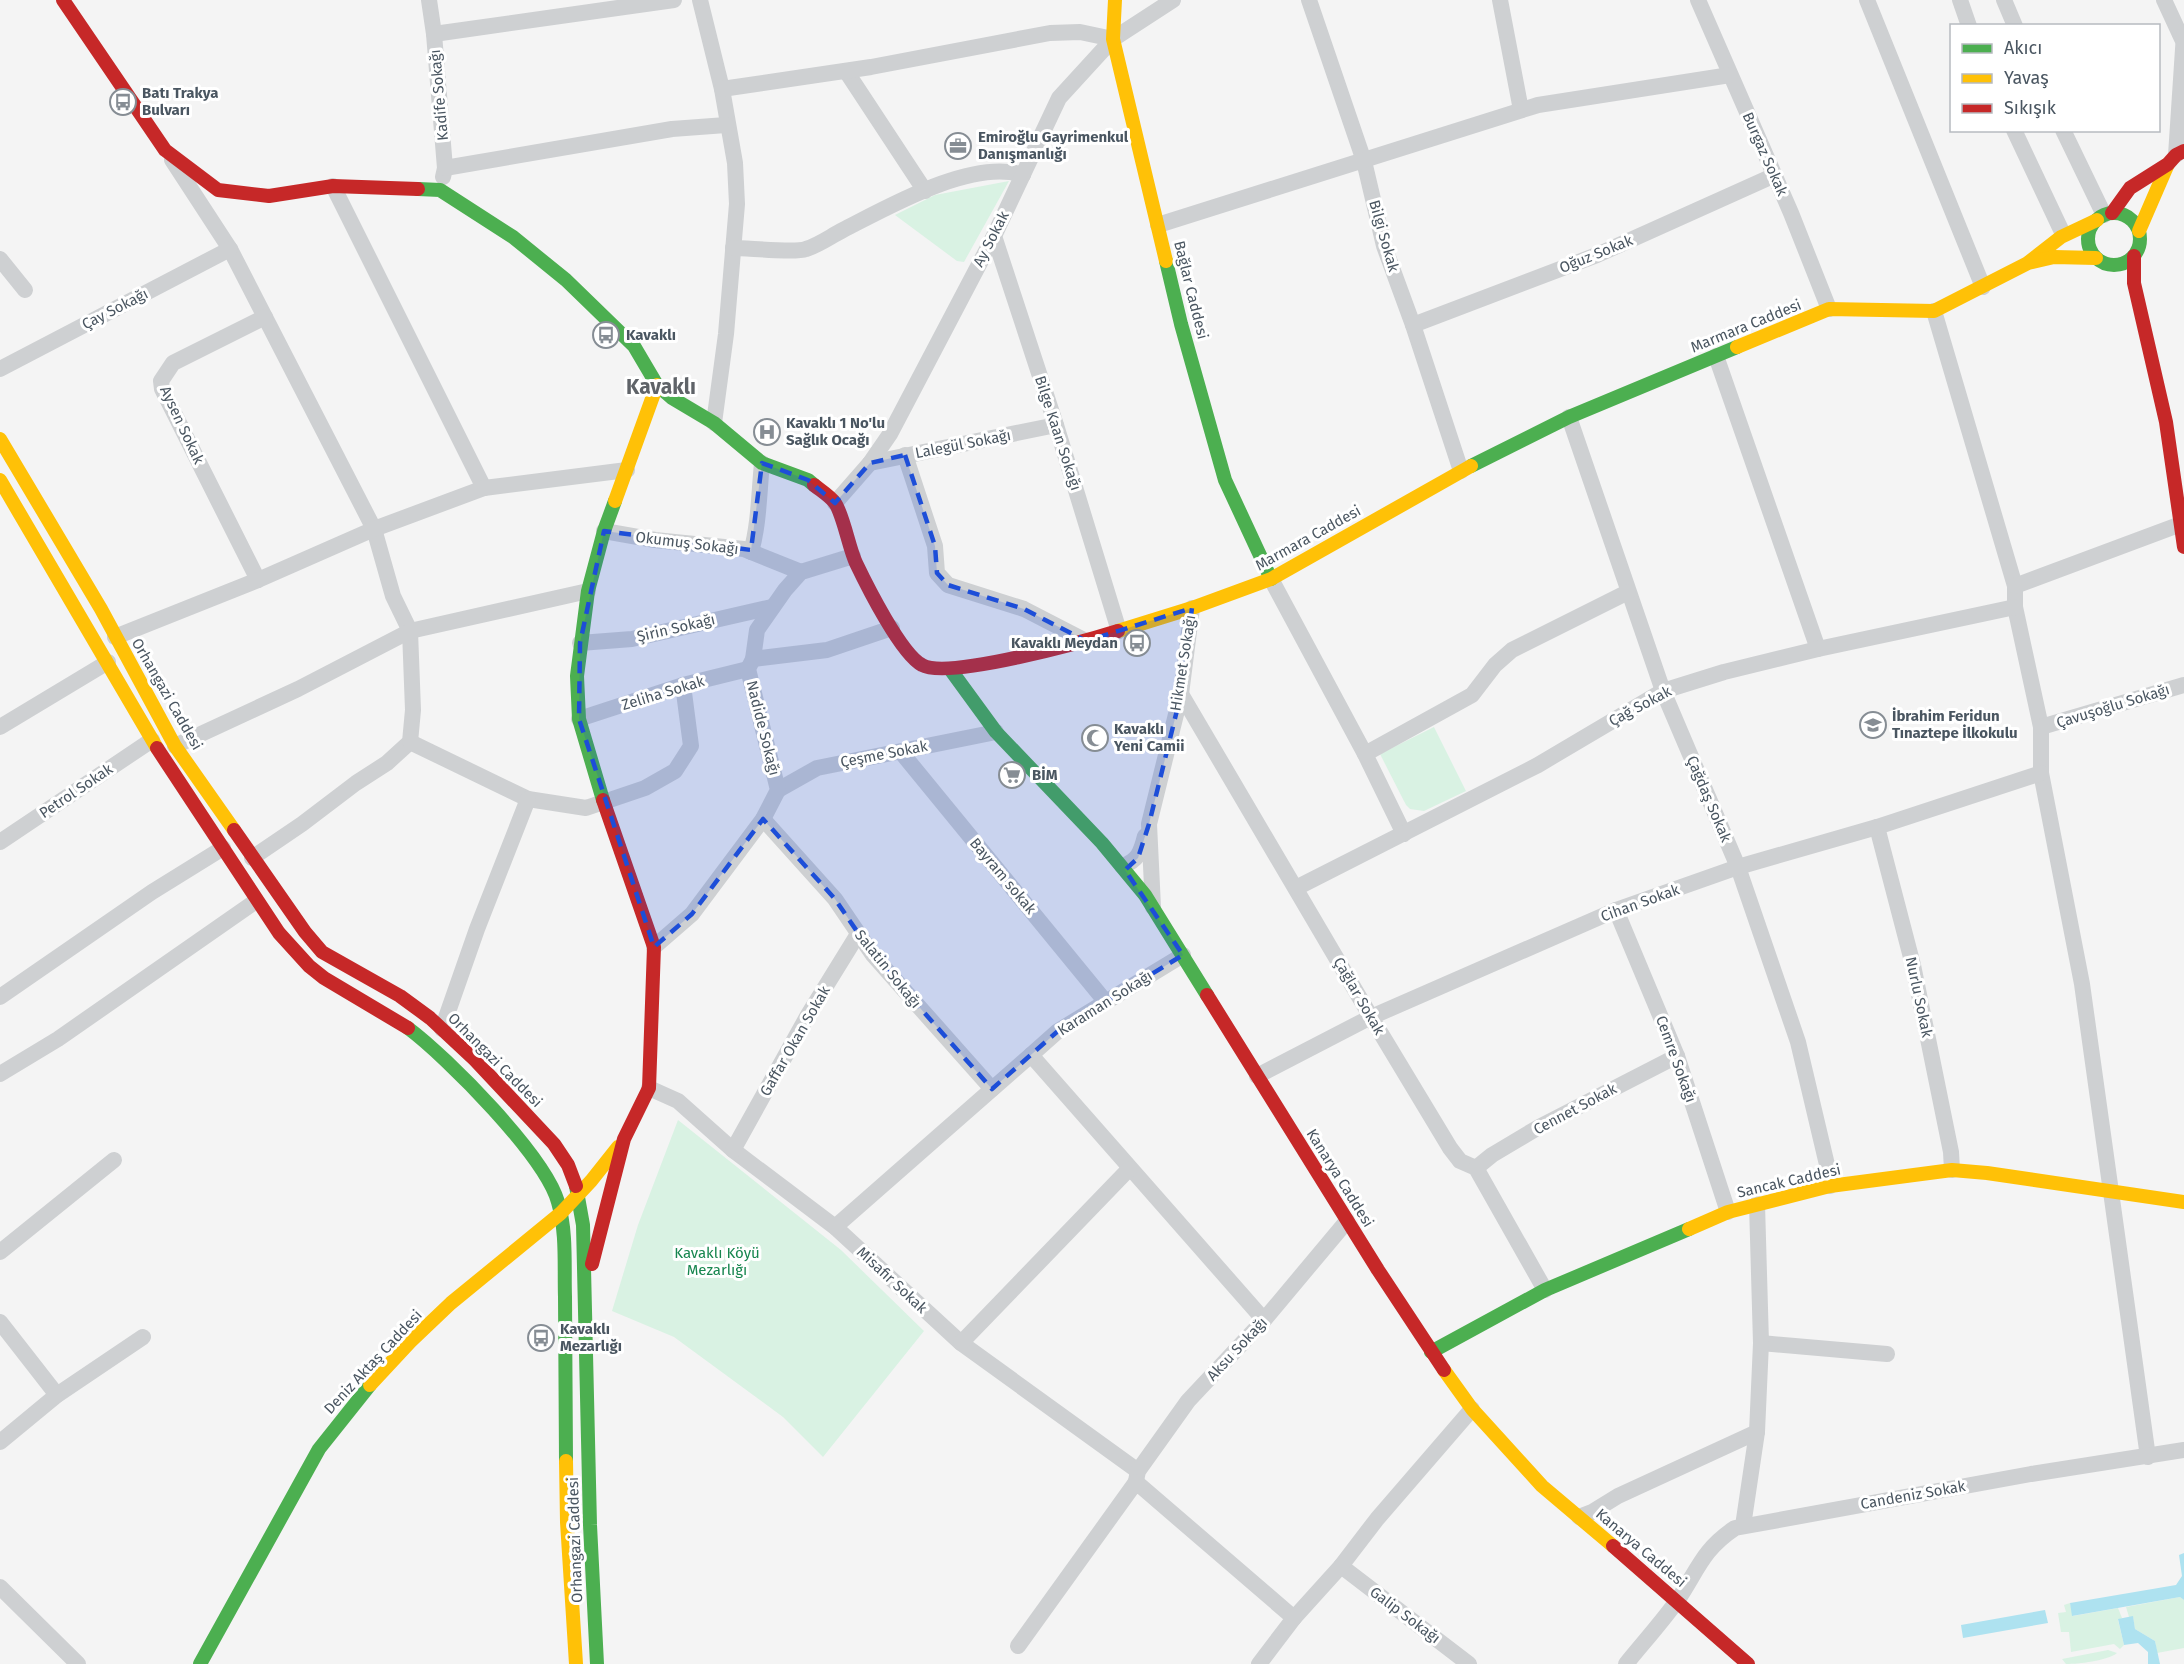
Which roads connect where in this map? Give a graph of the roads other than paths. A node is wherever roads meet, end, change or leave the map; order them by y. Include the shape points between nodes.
1 (63, 0) edge
2 (429, 0) edge
3 (674, 0) edge
4 (700, 0) edge
5 (1115, 0) edge
6 (1173, 0) edge
7 (1309, 0) edge
8 (1500, 0) edge
9 (1698, 0) edge
10 (1867, 0) edge
11 (1960, 0) edge
12 (2004, 0) edge
13 (2164, 0) edge
14 (70, 5) edge
15 (1968, 24) edge
16 (2014, 24) edge
17 (434, 34) junction
18 (2183, 37) edge
19 (1113, 39) junction
20 (846, 71) junction
21 (1730, 75) junction
22 (722, 89) junction
23 (1521, 111) junction
24 (726, 125) junction
25 (2015, 132) edge
26 (2064, 132) edge
27 (165, 150) junction
28 (2176, 157) edge
29 (1364, 161) junction
30 (445, 168) junction
31 (1023, 175) junction
32 (1775, 175) junction
33 (333, 186) junction
34 (440, 190) junction
35 (925, 191) junction
36 (2104, 216) junction
37 (1158, 225) junction
38 (2139, 231) junction
39 (2063, 234) junction
40 (994, 236) junction
41 (734, 248) junction
42 (230, 249) junction
43 (2134, 256) junction
44 (2096, 258) junction
45 (0, 259) edge
46 (2028, 263) junction
47 (2112, 265) junction
48 (2134, 283) junction
49 (1983, 287) junction
50 (25, 290) dead end
51 (1829, 309) junction
52 (1934, 311) junction
53 (265, 317) junction
54 (1413, 325) junction
55 (1716, 356) junction
56 (0, 369) edge
57 (657, 385) junction
58 (1569, 417) junction
59 (714, 423) junction
60 (1056, 425) junction
61 (0, 439) edge
62 (905, 455) junction
63 (762, 463) junction
64 (870, 463) junction
65 (627, 470) junction
66 (1461, 471) junction
67 (2, 486) edge
68 (484, 488) junction
69 (835, 503) junction
70 (2181, 524) junction
71 (374, 529) junction
72 (604, 531) junction
73 (2184, 544) edge
74 (751, 552) junction
75 (853, 556) junction
76 (801, 572) junction
77 (1271, 579) junction
78 (258, 580) junction
79 (2016, 586) junction
80 (588, 591) junction
81 (1628, 592) junction
82 (772, 608) junction
83 (1192, 608) junction
84 (2014, 608) junction
85 (892, 627) junction
86 (410, 631) junction
87 (1119, 631) junction
88 (115, 637) junction
89 (1086, 641) junction
90 (580, 643) junction
91 (1818, 649) junction
92 (108, 662) junction
93 (750, 664) junction
94 (950, 669) junction
95 (683, 685) junction
96 (2184, 685) edge
97 (1663, 691) junction
98 (1181, 694) junction
99 (579, 719) junction
100 (0, 727) edge
101 (2041, 727) junction
102 (996, 732) junction
103 (152, 740) junction
104 (410, 742) junction
105 (175, 746) junction
106 (901, 752) junction
107 (1365, 754) junction
108 (2041, 773) junction
109 (778, 790) junction
110 (528, 799) junction
111 (603, 801) junction
112 (763, 819) junction
113 (1149, 824) junction
114 (1877, 827) junction
115 (1404, 834) junction
116 (0, 842) edge
117 (223, 848) junction
118 (252, 858) junction
119 (1122, 866) junction
120 (1738, 867) junction
121 (1296, 888) junction
122 (256, 901) junction
123 (1153, 908) junction
124 (1616, 910) junction
125 (858, 934) junction
126 (654, 946) junction
127 (1183, 955) junction
128 (0, 997) edge
129 (1105, 1001) junction
130 (1371, 1017) junction
131 (442, 1029) junction
132 (1031, 1055) junction
133 (1677, 1056) junction
134 (0, 1074) edge
135 (1257, 1076) junction
136 (649, 1088) junction
137 (992, 1089) junction
138 (624, 1139) junction
139 (733, 1149) junction
140 (558, 1151) junction
141 (114, 1160) dead end
142 (1476, 1168) junction
143 (1129, 1169) junction
144 (1952, 1170) junction
145 (1830, 1186) junction
146 (2111, 1191) junction
147 (579, 1192) junction
148 (2184, 1202) edge
149 (1757, 1204) junction
150 (1728, 1212) junction
151 (561, 1213) junction
152 (1347, 1221) junction
153 (835, 1227) junction
154 (0, 1252) edge
155 (585, 1289) junction
156 (1545, 1290) junction
157 (1264, 1320) junction
158 (0, 1322) edge
159 (143, 1337) dead end
160 (961, 1343) junction
161 (1761, 1343) junction
162 (1431, 1352) junction
163 (1887, 1354) dead end
164 (57, 1395) junction
165 (1472, 1409) junction
166 (1757, 1432) junction
167 (0, 1442) edge
168 (2184, 1450) edge
169 (2148, 1457) junction
170 (1137, 1476) junction
171 (1579, 1517) junction
172 (567, 1522) junction
173 (590, 1525) junction
174 (1743, 1526) junction
175 (1341, 1566) junction
176 (0, 1587) edge
177 (1677, 1600) junction
178 (1294, 1618) junction
179 (1018, 1646) dead end
180 (78, 1664) edge
181 (200, 1664) edge
182 (576, 1664) edge
183 (597, 1664) edge
184 (1259, 1664) edge
185 (1469, 1664) edge
186 (1626, 1664) edge
187 (1748, 1664) edge

1 - 14 street
2 - 17 street, Kadife Sokağı
3 - 17 street
4 - 22 street
5 - 19 street, Bağlar Caddesi
6 - 19 street, Ay Sokak
7 - 29 street, Bilgi Sokak
8 - 23 street
9 - 21 street, Burgaz Sokak
10 - 49 street
11 - 15 street
12 - 16 street
13 - 18 street
14 - 27 street
17 - 30 street, Kadife Sokağı
18 - 28 street
19 - 20 street via 1080,32 1050,33
19 - 31 street, Ay Sokak via 1059,98
19 - 37 street, Bağlar Caddesi
20 - 22 street
20 - 35 street
21 - 23 street via 1538,105
21 - 32 street, Burgaz Sokak
22 - 24 street
23 - 29 street
24 - 30 street via 672,129
24 - 41 street via 735,163
25 - 39 street
26 - 36 street
27 - 33 street via 218,190 269,196
27 - 42 street
28 - 36 street via 2130,188
28 - 38 street
29 - 37 street
29 - 54 street, Bilgi Sokak via 1384,246
30 - 34 street, Kadife Sokağı
31 - 35 street via 1011,171 978,173
31 - 40 street, Ay Sokak
32 - 51 street, Burgaz Sokak
32 - 54 street, Oğuz Sokak via 1597,255
33 - 34 street
33 - 68 street
34 - 57 street via 513,237 566,280 634,346
35 - 41 street via 805,250
36 - 38 street via 2128,218
36 - 39 street, Marmara Caddesi
36 - 44 street via 2088,235
37 - 77 street, Bağlar Caddesi via 1225,480
38 - 43 street via 2139,248
39 - 46 street, Marmara Caddesi
40 - 60 street, Bilge Kaan Sokağı
40 - 64 street, Ay Sokak via 890,434
41 - 59 street
42 - 53 street
42 - 56 street, Çay Sokağı
43 - 47 street
43 - 48 street
44 - 46 street, Marmara Caddesi via 2054,257
44 - 47 street
45 - 50 street
46 - 49 street, Marmara Caddesi
47 - 48 street
48 - 70 street via 2166,422
49 - 52 street, Marmara Caddesi
51 - 52 street, Marmara Caddesi
51 - 55 street, Marmara Caddesi
52 - 79 street
53 - 71 street
53 - 78 street, Aysen Sokak via 173,363 160,381
54 - 66 street, Bilgi Sokak
55 - 58 street, Marmara Caddesi
55 - 91 street
57 - 59 street
57 - 65 street
58 - 66 street, Marmara Caddesi
58 - 81 street, Çağdaş Sokak
59 - 63 street
60 - 62 street, Lalegül Sokağı
60 - 87 street, Bilge Kaan Sokağı
61 - 88 street, Orhangazi Caddesi
62 - 64 street, Lalegül Sokağı
62 - 89 street via 935,546 937,573 948,585 1024,609
63 - 69 street via 808,480
63 - 74 street via 757,532
64 - 69 street, Ay Sokak
65 - 68 street
65 - 72 street
66 - 77 street, Marmara Caddesi
67 - 92 street, Orhangazi Caddesi
68 - 71 street
69 - 75 street, Marmara Caddesi
70 - 73 street
70 - 79 street
71 - 78 street
71 - 86 street via 393,596
72 - 74 street, Okumuş Sokağı
72 - 80 street
74 - 76 street, Okumuş Sokağı
75 - 76 street
75 - 85 street, Marmara Caddesi
76 - 82 street, Nadide Sokağı
77 - 83 street, Marmara Caddesi
77 - 107 street
78 - 88 street
79 - 84 street
80 - 86 street
80 - 90 street
81 - 97 street, Çağdaş Sokak
81 - 107 street via 1512,650 1472,695
82 - 90 street, Şirin Sokağı via 632,639
82 - 93 street, Nadide Sokağı via 758,630
83 - 87 street, Marmara Caddesi
83 - 98 street, Hikmet Sokağı
84 - 91 street, Çağ Sokak
84 - 101 street
85 - 93 street, Zeliha Sokak via 827,650
85 - 94 street, Marmara Caddesi via 923,666
86 - 104 street
86 - 105 street
87 - 89 street, Marmara Caddesi
88 - 105 street, Orhangazi Caddesi
89 - 94 street, Marmara Caddesi
90 - 99 street
91 - 97 street, Çağ Sokak
92 - 100 street
92 - 103 street, Orhangazi Caddesi
93 - 95 street, Zeliha Sokak
93 - 109 street, Nadide Sokağı
94 - 102 street, Kanarya Caddesi
95 - 99 street, Zeliha Sokak
95 - 111 street via 691,746 675,771 645,788
96 - 101 street, Çavuşoğlu Sokağı
97 - 115 street, Çağ Sokak via 1538,765
97 - 120 street, Çağdaş Sokak
98 - 113 street, Hikmet Sokağı
98 - 121 street, Çağlar Sokak
99 - 111 street
101 - 108 street
102 - 106 street, Çeşme Sokak
102 - 119 street, Kanarya Caddesi
103 - 116 street, Petrol Sokak
103 - 117 street, Orhangazi Caddesi
104 - 110 street
104 - 118 street via 387,763
105 - 118 street, Orhangazi Caddesi
106 - 109 street, Çeşme Sokak via 817,768
106 - 129 street, Bayram sokak
107 - 115 street
108 - 114 street, Cihan Sokak
108 - 146 street via 2082,984
109 - 112 street, Nadide Sokağı
110 - 111 street via 586,808
110 - 131 street
111 - 126 street
112 - 125 street, Salatin Sokağı via 834,899
112 - 126 street, Nadide Sokağı via 692,914
113 - 119 street, Hikmet Sokağı via 1138,858
113 - 123 street, Hikmet Sokağı
114 - 120 street, Cihan Sokak
114 - 144 street, Nurlu Sokak via 1913,964
115 - 121 street, Çağ Sokak
117 - 122 street, Orhangazi Caddesi
117 - 128 street
118 - 131 street, Orhangazi Caddesi via 322,952 400,996
119 - 123 street, Kanarya Caddesi
120 - 124 street, Cihan Sokak
120 - 145 street, Çağdaş Sokak via 1798,1042
121 - 130 street, Çağlar Sokak
122 - 134 street via 58,1039
122 - 151 street, Orhangazi Caddesi via 309,966 409,1028 456,1071 545,1173
123 - 127 street, Kanarya Caddesi
124 - 130 street, Cihan Sokak
124 - 133 street, Cemre Sokağı
125 - 137 street, Salatin Sokağı
125 - 139 street, Gaffar Okan Sokak
126 - 136 street
127 - 129 street, Karaman Sokağı
127 - 135 street, Kanarya Caddesi
129 - 132 street, Karaman Sokağı via 1058,1031
130 - 135 street, Cihan Sokak
130 - 142 street, Çağlar Sokak via 1450,1148 1460,1161
131 - 140 street, Orhangazi Caddesi
132 - 137 street, Karaman Sokağı
132 - 143 street
133 - 142 street, Cennet Sokak via 1539,1127
133 - 150 street, Cemre Sokağı
135 - 152 street, Kanarya Caddesi
136 - 138 street
136 - 139 street, Misafir Sokak via 678,1101
137 - 153 street, Karaman Sokağı
138 - 140 street via 604,1160 574,1161
138 - 147 street, Deniz Aktaş Caddesi
138 - 155 street
139 - 153 street, Misafir Sokak
140 - 147 street, Orhangazi Caddesi
141 - 154 street
142 - 156 street, Çağlar Sokak
143 - 157 street
143 - 160 street
144 - 145 street, Sancak Caddesi
144 - 146 street, Sancak Caddesi
145 - 149 street, Sancak Caddesi
146 - 148 street, Sancak Caddesi
146 - 169 street
147 - 151 street, Deniz Aktaş Caddesi
147 - 155 street, Orhangazi Caddesi
149 - 150 street, Sancak Caddesi
149 - 161 street
150 - 156 street, Sancak Caddesi
151 - 172 street, Orhangazi Caddesi
151 - 181 street, Deniz Aktaş Caddesi via 415,1337 339,1420 319,1449
152 - 157 street, Aksu Sokağı
152 - 162 street, Kanarya Caddesi
153 - 160 street, Misafir Sokak
155 - 173 street, Orhangazi Caddesi
156 - 162 street, Sancak Caddesi
157 - 170 street, Aksu Sokağı via 1188,1401
158 - 164 street
159 - 164 street
160 - 170 street, Misafir Sokak
161 - 163 street
161 - 166 street
162 - 165 street, Kanarya Caddesi
164 - 167 street
165 - 171 street, Kanarya Caddesi via 1542,1486
165 - 175 street
166 - 171 street
166 - 174 street
168 - 169 street, Candeniz Sokak
169 - 174 street, Candeniz Sokak
170 - 178 street, Misafir Sokak
170 - 179 street, Aksu Sokağı
171 - 177 street, Kanarya Caddesi
172 - 173 street
172 - 182 street, Orhangazi Caddesi
173 - 183 street, Orhangazi Caddesi
174 - 177 street, Candeniz Sokak via 1721,1537 1700,1561
175 - 178 street
175 - 185 street, Galip Sokağı
176 - 180 street
177 - 186 street, Candeniz Sokak
177 - 187 street, Kanarya Caddesi
178 - 184 street

